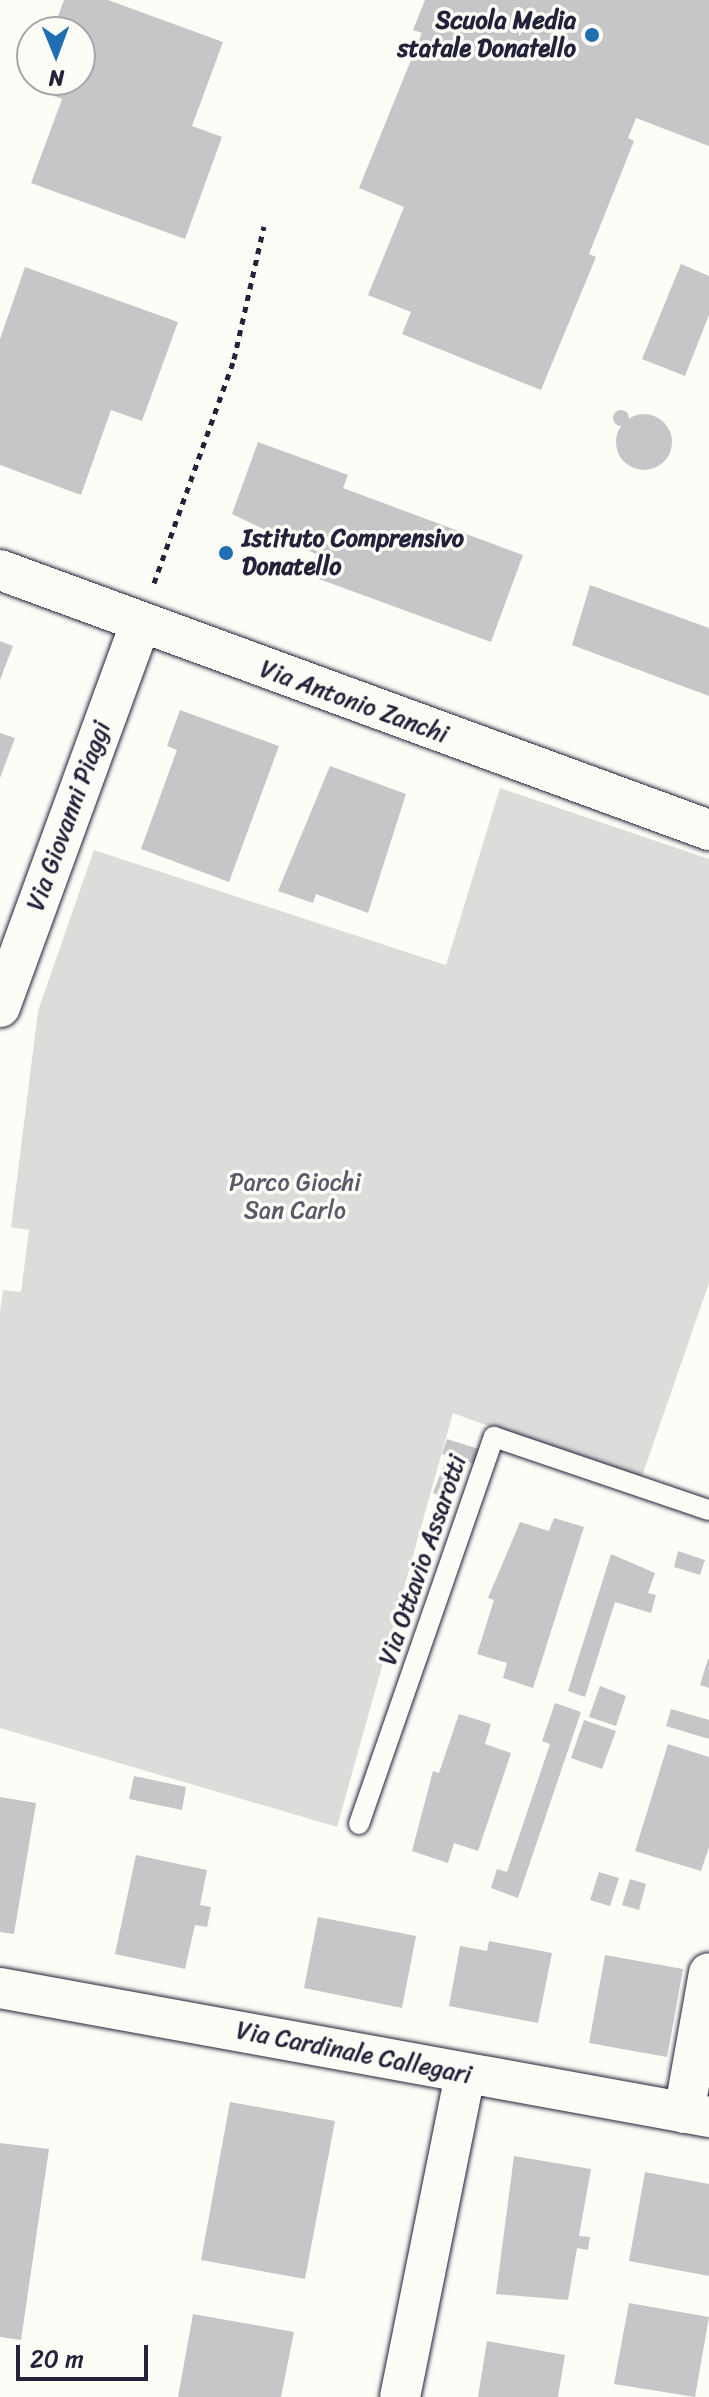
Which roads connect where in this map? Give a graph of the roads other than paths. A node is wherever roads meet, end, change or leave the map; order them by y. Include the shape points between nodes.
1 (0, 570) edge
2 (145, 610) junction
3 (709, 830) edge
4 (0, 1007) edge
5 (709, 1510) edge
6 (359, 1824) dead end
7 (709, 1973) edge
8 (0, 1988) edge
9 (465, 2074) junction
10 (696, 2115) edge
11 (400, 2397) edge

1 - 2 street, Via Antonio Zanchi
2 - 3 street, Via Antonio Zanchi
2 - 4 street, Via Giovanni Piaggi
5 - 6 lane, Via Ottavio Assarotti via 494,1437
7 - 10 street
8 - 9 street, Via Cardinale Callegari
9 - 10 street, Via Cardinale Callegari
9 - 11 street

